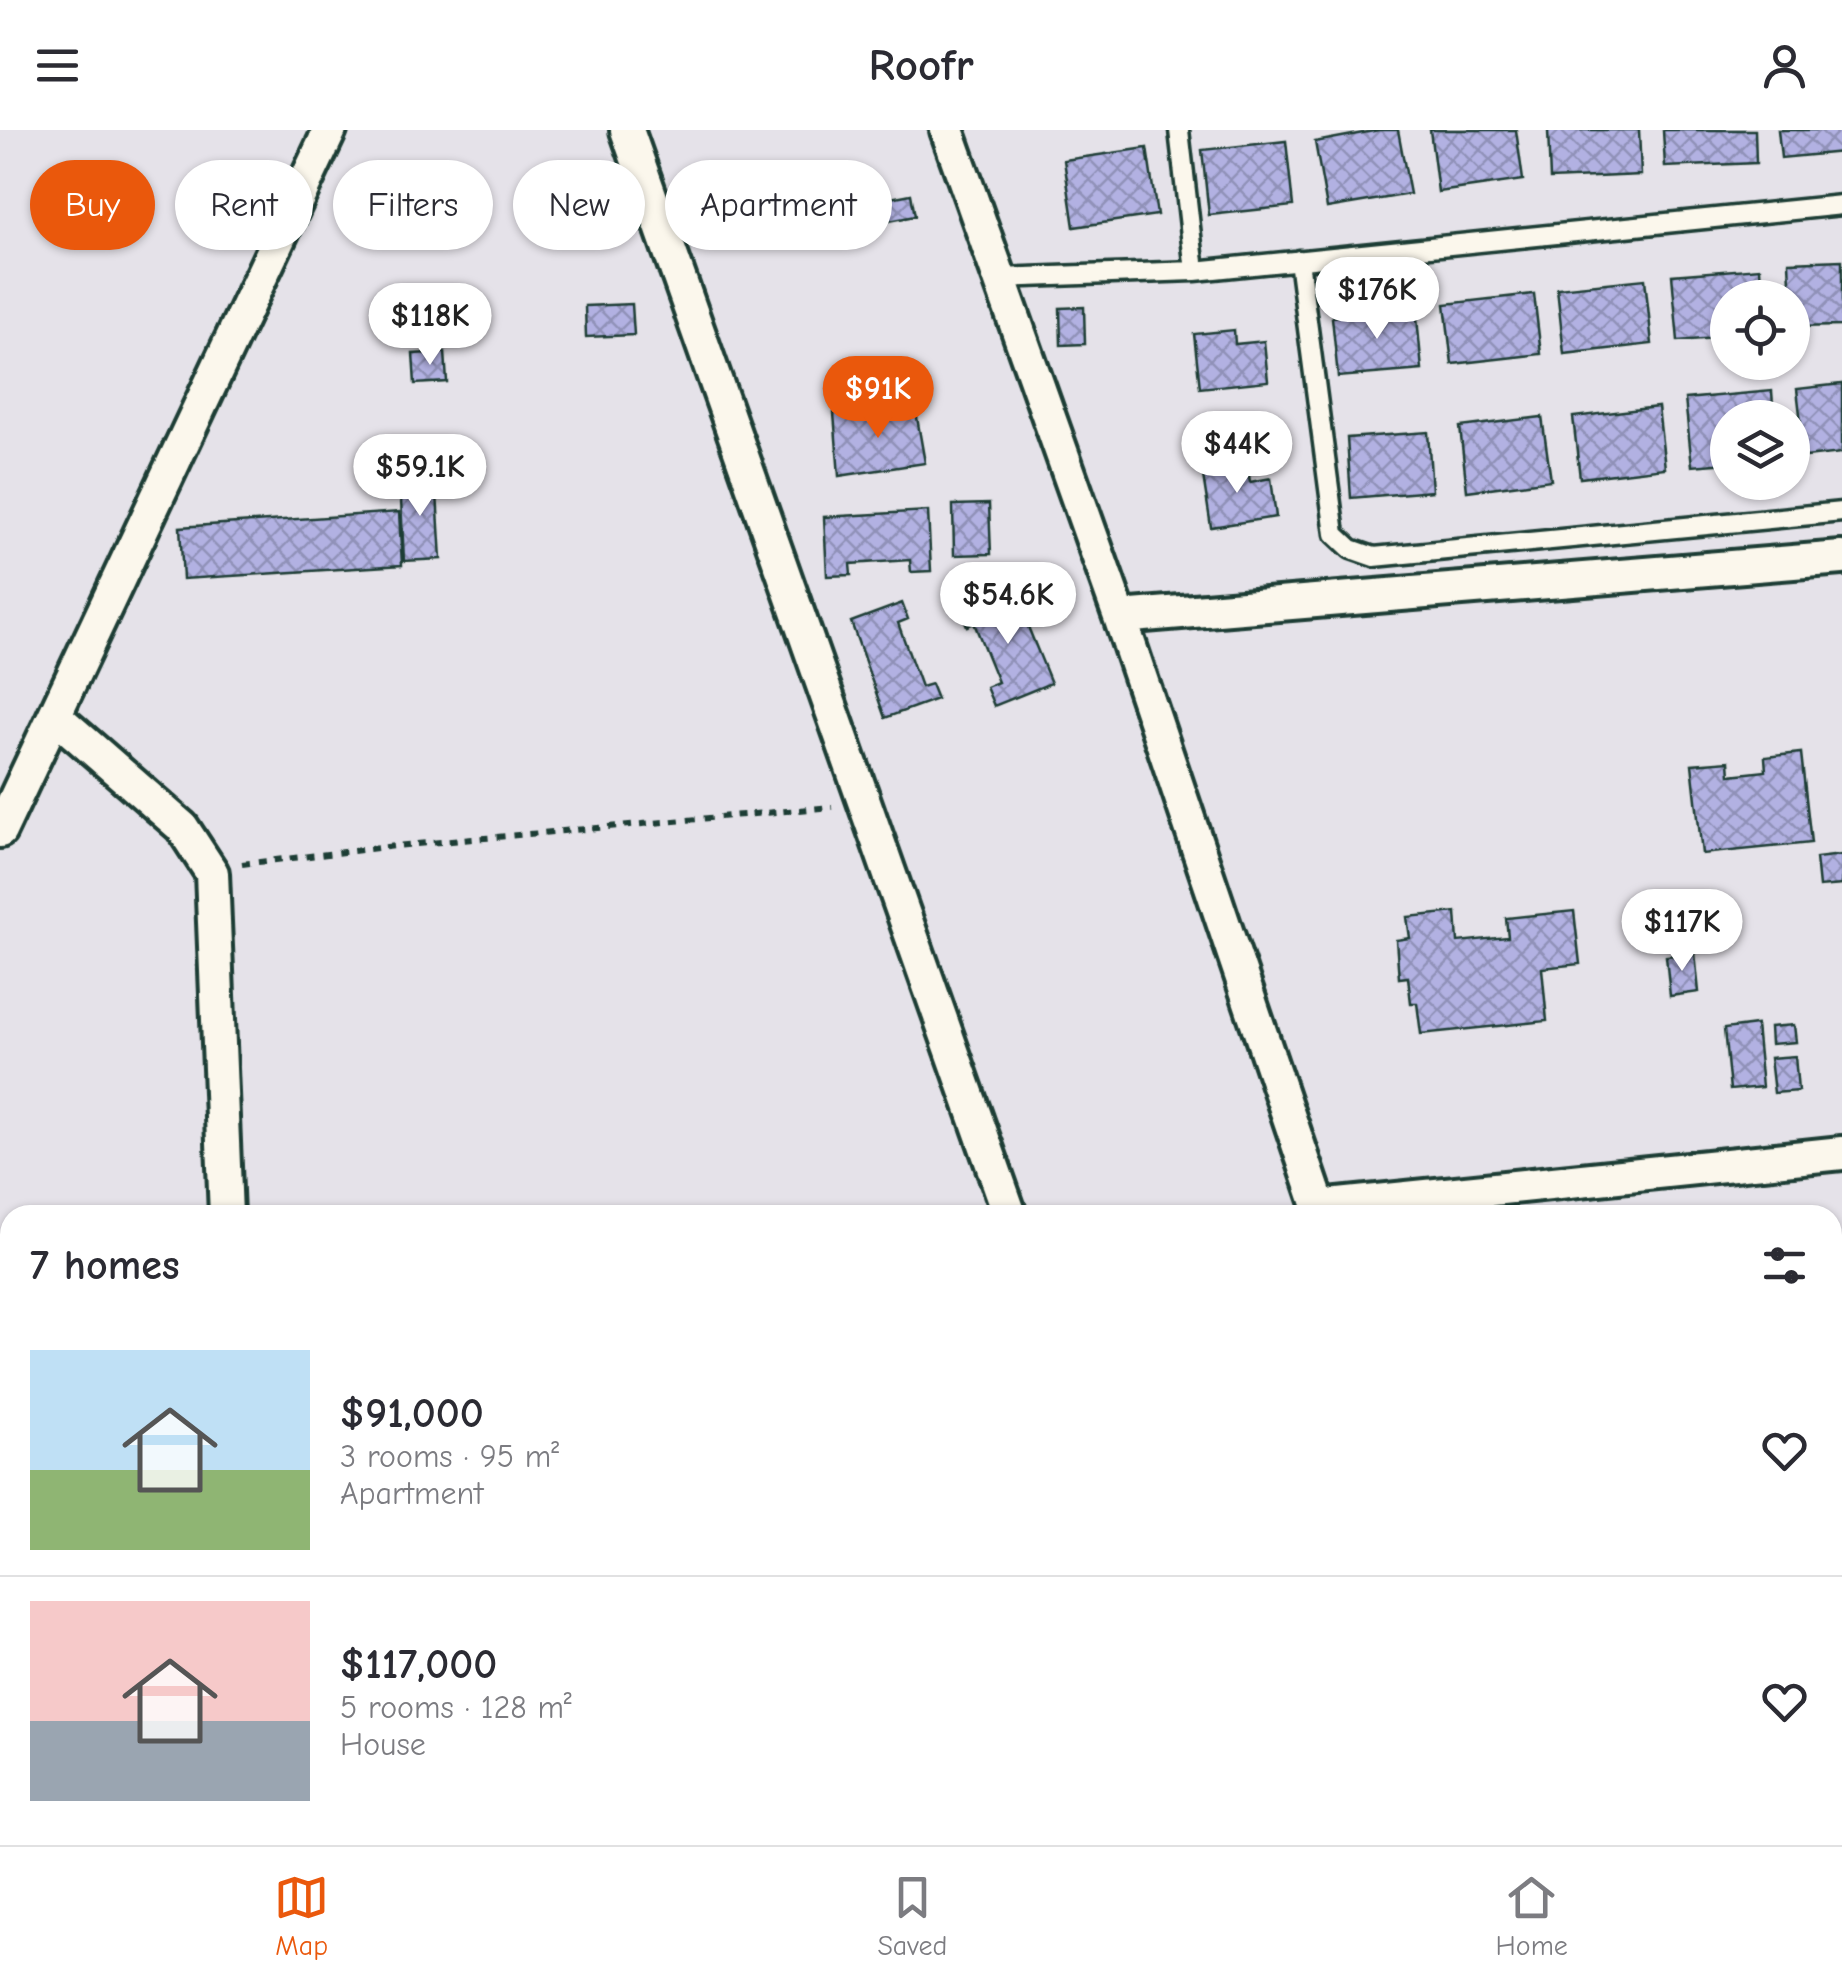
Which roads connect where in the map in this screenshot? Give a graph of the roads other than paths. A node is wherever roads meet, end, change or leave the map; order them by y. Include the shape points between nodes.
1 (330, 130) edge
2 (627, 130) edge
3 (947, 130) edge
4 (1181, 130) edge
5 (1842, 205) edge
6 (1299, 260) junction
7 (1195, 271) junction
8 (999, 278) junction
9 (1842, 512) edge
10 (1842, 558) edge
11 (1120, 617) junction
12 (56, 716) junction
13 (0, 831) edge
14 (1842, 1153) edge
15 (226, 1205) edge
16 (1006, 1205) edge
17 (1319, 1205) edge
18 (1375, 1205) edge

1 - 12 street
2 - 16 street
3 - 8 street
4 - 7 lane
5 - 6 lane
6 - 7 lane
6 - 9 lane via 1336,534 1351,549 1374,557
7 - 8 lane
8 - 11 street
10 - 11 street
11 - 17 street
12 - 13 street
12 - 15 street via 182,827 212,873
14 - 18 street

